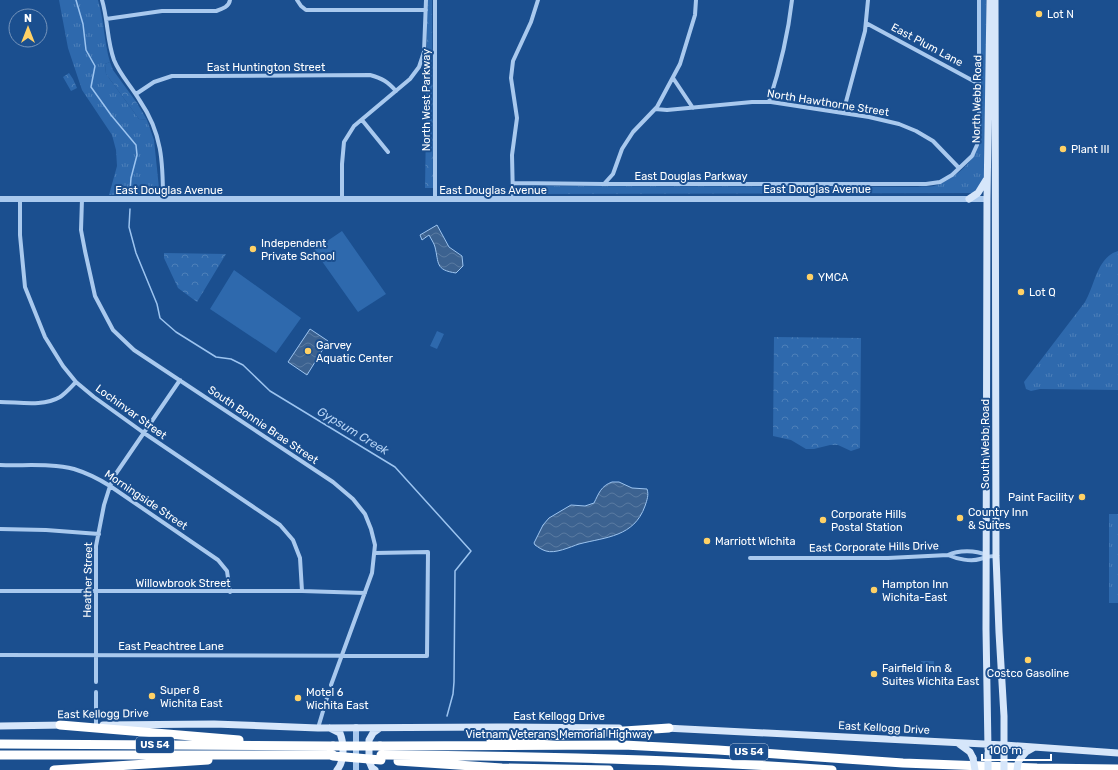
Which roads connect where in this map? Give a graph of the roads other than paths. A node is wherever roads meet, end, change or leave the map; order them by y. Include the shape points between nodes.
1 (102, 0) edge
2 (230, 0) edge
3 (298, 0) edge
4 (426, 0) edge
5 (435, 0) edge
6 (538, 0) edge
7 (696, 0) edge
8 (792, 0) edge
9 (868, 0) edge
10 (979, 0) edge
11 (990, 0) edge
12 (995, 0) edge
13 (426, 10) junction
14 (106, 19) junction
15 (866, 23) junction
16 (673, 78) junction
17 (979, 84) junction
18 (396, 91) junction
19 (136, 94) junction
20 (769, 102) junction
21 (693, 108) junction
22 (655, 109) junction
23 (844, 112) junction
24 (362, 120) junction
25 (388, 152) dead end
26 (959, 168) junction
27 (987, 178) junction
28 (513, 183) junction
29 (604, 184) junction
30 (995, 190) junction
31 (0, 199) edge
32 (20, 199) junction
33 (82, 199) junction
34 (969, 199) junction
35 (987, 199) junction
36 (163, 200) junction
37 (342, 200) junction
38 (435, 200) junction
39 (513, 200) junction
40 (996, 212) junction
41 (987, 366) junction
42 (996, 366) junction
43 (180, 380) junction
44 (76, 382) junction
45 (0, 402) edge
46 (144, 433) junction
47 (0, 465) edge
48 (110, 486) junction
49 (0, 529) edge
50 (99, 534) junction
51 (375, 553) junction
52 (948, 555) junction
53 (987, 556) junction
54 (996, 556) junction
55 (750, 558) dead end
56 (0, 591) edge
57 (302, 591) junction
58 (96, 592) junction
59 (230, 592) junction
60 (365, 593) junction
61 (0, 655) edge
62 (96, 655) junction
63 (343, 655) junction
64 (96, 682) dead end
65 (331, 685) dead end
66 (329, 691) dead end
67 (96, 692) dead end
68 (60, 725) junction
69 (96, 725) junction
70 (0, 726) edge
71 (356, 727) junction
72 (382, 727) junction
73 (318, 728) junction
74 (327, 728) junction
75 (669, 728) junction
76 (957, 743) junction
77 (0, 744) edge
78 (310, 745) junction
79 (988, 745) junction
80 (396, 746) junction
81 (1033, 748) junction
82 (1004, 749) junction
83 (333, 752) junction
84 (1118, 753) edge
85 (380, 754) junction
86 (0, 755) edge
87 (290, 755) junction
88 (1118, 769) edge
89 (54, 770) edge
90 (337, 770) edge
91 (356, 770) edge
92 (375, 770) edge
93 (609, 770) edge
94 (832, 770) edge
95 (975, 770) edge
96 (988, 770) edge
97 (1004, 770) edge
98 (1017, 770) edge

1 - 14 street
2 - 14 street via 224,9 216,11 162,11
3 - 13 street via 306,10
4 - 13 street
5 - 38 street, North West Parkway
6 - 28 street via 513,61 511,78 517,118 512,155
7 - 16 street via 693,21
8 - 20 street via 789,29
9 - 15 street
10 - 17 street, East Douglas Parkway
11 - 27 main road, North Webb Road
12 - 30 main road, North Webb Road
13 - 18 street via 424,52 419,66 410,79
14 - 19 street via 114,60 124,80
15 - 17 street, East Plum Lane
15 - 23 street
16 - 21 street
16 - 22 street
17 - 26 street, East Douglas Parkway via 977,145 972,156
18 - 19 street, East Huntington Street via 382,78 370,76 172,76 154,82
18 - 24 street
19 - 36 street via 157,133 162,158
20 - 21 street, North Hawthorne Street
20 - 23 street, North Hawthorne Street
21 - 22 street, North Hawthorne Street
22 - 29 street via 633,132 622,149 613,174
23 - 26 street, North Hawthorne Street via 899,124 916,131 933,141
24 - 25 street
24 - 37 street via 354,126 344,142
26 - 29 street, East Douglas Parkway via 940,182 926,184
27 - 34 main road via 982,189
27 - 35 main road, North Webb Road
28 - 29 street, East Douglas Parkway
28 - 39 street
30 - 35 main road
30 - 40 main road, South Webb Road
31 - 32 street, East Douglas Avenue
32 - 33 street, East Douglas Avenue
32 - 44 street, Lochinvar Street via 20,235 25,287 45,337
33 - 36 street, East Douglas Avenue
33 - 43 street, South Bonnie Brae Street via 82,230 95,296 113,330 134,350
34 - 35 street, East Douglas Avenue
34 - 39 street, East Douglas Avenue
35 - 40 main road
35 - 41 main road, South Webb Road
36 - 37 street, East Douglas Avenue
37 - 38 street, East Douglas Avenue
38 - 39 street, East Douglas Avenue
40 - 42 main road, South Webb Road
41 - 42 main road
41 - 53 main road, South Webb Road
42 - 54 main road, South Webb Road
43 - 46 street, Heather Street
43 - 51 street, South Bonnie Brae Street via 333,482 353,499 365,514 371,529
44 - 45 street via 60,397 50,401
44 - 46 street, Lochinvar Street
46 - 48 street, Heather Street
46 - 57 street, Lochinvar Street via 280,525 293,540 300,558
47 - 48 street, Morningside Street via 73,468
48 - 50 street, Heather Street
48 - 59 street, Morningside Street via 218,560 227,571
49 - 50 street
50 - 58 street, Heather Street via 96,546
51 - 60 street, South Bonnie Brae Street
51 - 63 street, East Peachtree Lane via 428,552 428,656
52 - 53 street, East Corporate Hills Drive via 956,559 980,559
52 - 53 street via 954,552 980,552
52 - 55 street, East Corporate Hills Drive via 888,558
53 - 54 street, East Corporate Hills Drive
53 - 79 main road, South Webb Road
54 - 82 main road, South Webb Road
56 - 58 street, Willowbrook Street
57 - 59 street, Willowbrook Street
57 - 60 street, Willowbrook Street
58 - 59 street, Willowbrook Street
58 - 62 street, Heather Street
60 - 63 street, South Bonnie Brae Street
61 - 62 street, East Peachtree Lane
62 - 63 street, East Peachtree Lane
62 - 64 street, Heather Street
63 - 65 street, South Bonnie Brae Street
66 - 73 street
67 - 69 street
68 - 69 main road, East Kellogg Drive
68 - 70 main road, East Kellogg Drive
68 - 78 highway
69 - 73 main road, East Kellogg Drive via 207,724
71 - 72 main road, East Kellogg Drive
71 - 74 main road, East Kellogg Drive
71 - 91 street
72 - 75 main road, East Kellogg Drive
72 - 92 main road via 373,733 369,740 370,764
73 - 74 main road, East Kellogg Drive
74 - 90 main road via 340,733 342,739 342,764
75 - 76 main road, East Kellogg Drive
75 - 80 highway
76 - 79 main road, East Kellogg Drive
76 - 95 main road, bridge via 966,748 973,758
77 - 78 highway, Vietnam Veterans Memorial Highway / US 54
78 - 83 highway, Vietnam Veterans Memorial Highway / US 54
79 - 82 main road, East Kellogg Drive
79 - 96 main road, South Webb Road, bridge
80 - 85 highway, Vietnam Veterans Memorial Highway / US 54
80 - 88 highway, Vietnam Veterans Memorial Highway / US 54 via 612,745 938,764
81 - 82 main road, East Kellogg Drive
81 - 84 main road, East Kellogg Drive
81 - 98 main road, bridge via 1020,759
82 - 97 main road, South Webb Road, bridge
83 - 85 highway, Vietnam Veterans Memorial Highway / US 54, bridge
83 - 87 highway, Vietnam Veterans Memorial Highway / US 54
85 - 93 highway via 496,768
85 - 94 highway, Vietnam Veterans Memorial Highway / US 54 via 623,758
86 - 87 highway, Vietnam Veterans Memorial Highway / US 54
87 - 89 highway

